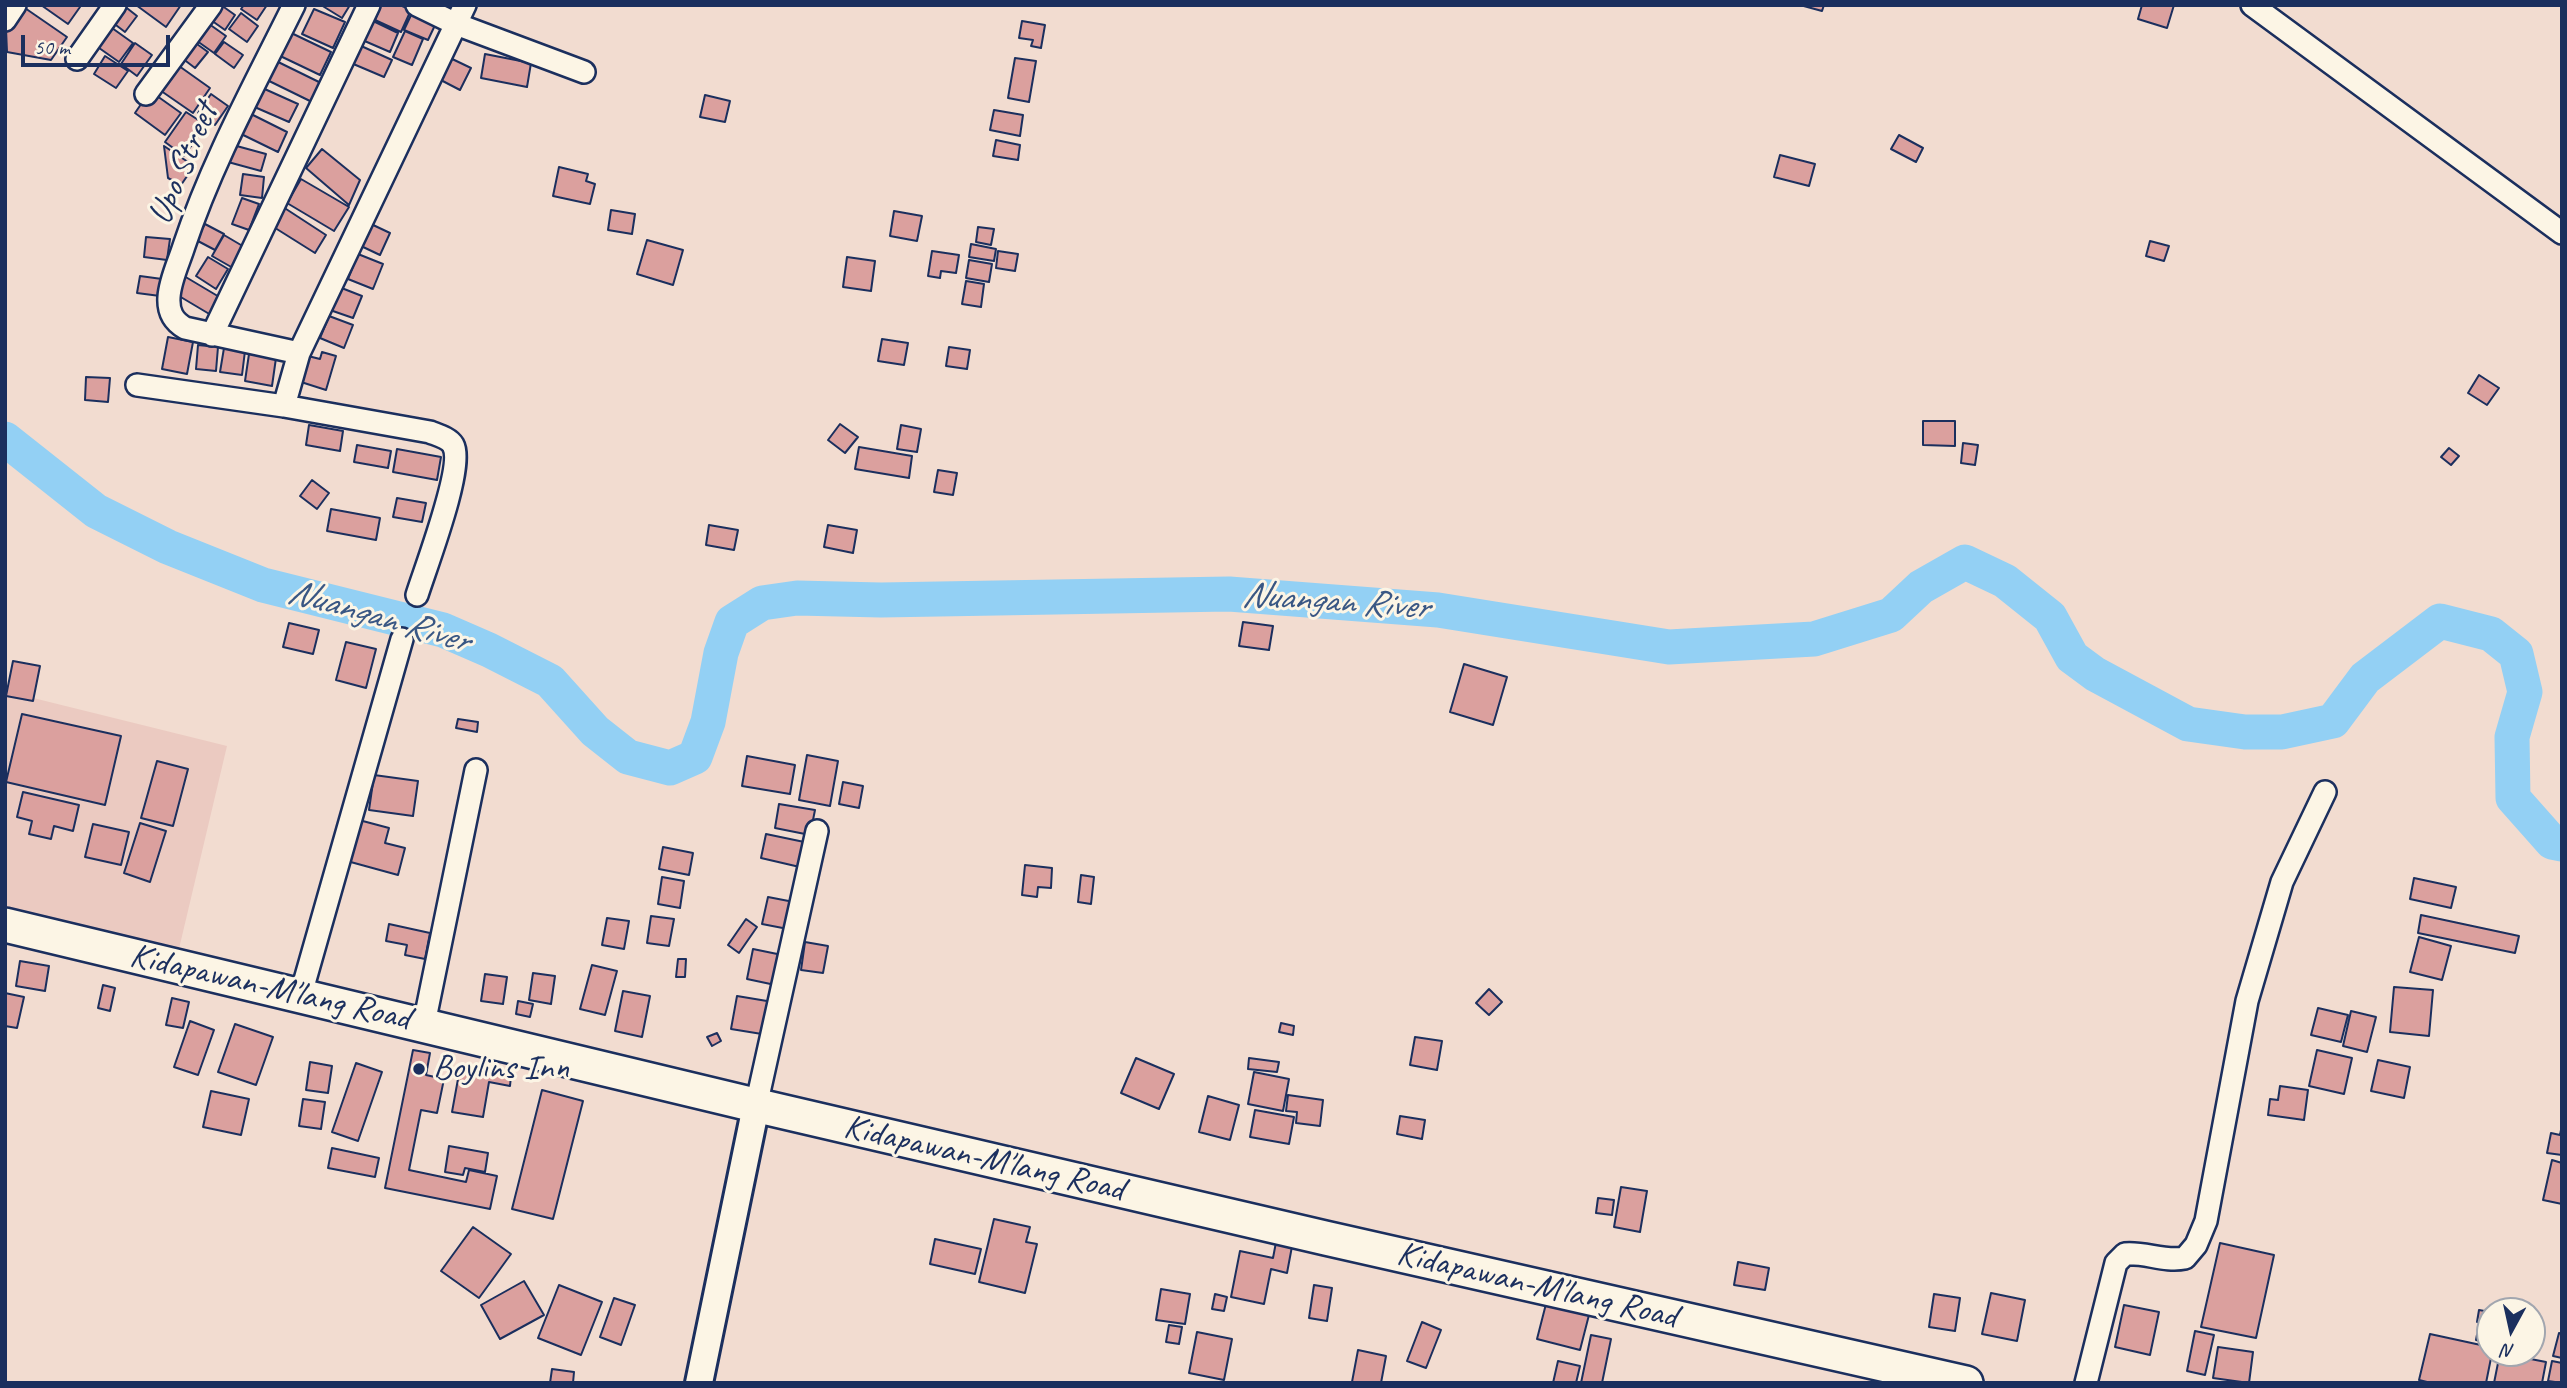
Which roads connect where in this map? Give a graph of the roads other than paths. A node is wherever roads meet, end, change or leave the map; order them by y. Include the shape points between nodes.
1 (15, 5) edge
2 (115, 5) edge
3 (211, 5) edge
4 (294, 5) edge
5 (369, 5) edge
6 (417, 5) edge
7 (2252, 5) edge
8 (460, 15) edge
9 (5, 20) edge
10 (77, 59) dead end
11 (584, 72) dead end
12 (146, 94) dead end
13 (2562, 233) edge
14 (212, 335) junction
15 (299, 353) junction
16 (137, 385) dead end
17 (285, 406) junction
18 (417, 594) dead end
19 (402, 639) dead end
20 (476, 769) dead end
21 (2325, 792) dead end
22 (817, 831) dead end
23 (5, 925) edge
24 (301, 994) junction
25 (424, 1024) junction
26 (756, 1106) junction
27 (699, 1383) edge
28 (1966, 1383) edge
29 (2086, 1383) edge

1 - 9 street
2 - 10 street
3 - 12 street
4 - 14 street, Upo Street via 217,165 190,229 169,297 176,323
5 - 14 street
6 - 8 street
7 - 13 street
8 - 11 street
8 - 15 street
14 - 15 street
15 - 17 street
16 - 17 street
17 - 18 street via 430,432 453,445 454,480
19 - 24 street
20 - 25 street
21 - 29 street via 2282,882 2246,1001 2206,1222 2185,1258 2170,1261 2136,1253 2124,1254 2116,1263
22 - 26 street
23 - 24 main road, Kidapawan-M'lang Road
24 - 25 main road, Kidapawan-M'lang Road
25 - 26 main road, Kidapawan-M'lang Road
26 - 27 street
26 - 28 main road, Kidapawan-M'lang Road

